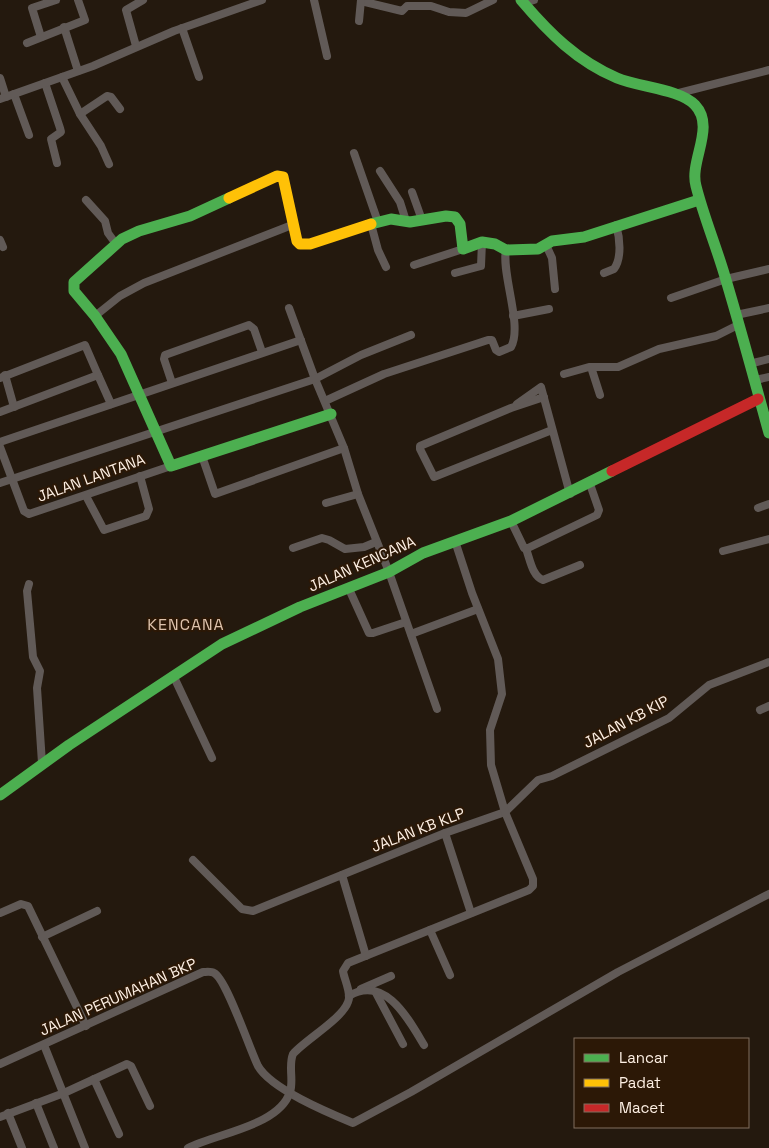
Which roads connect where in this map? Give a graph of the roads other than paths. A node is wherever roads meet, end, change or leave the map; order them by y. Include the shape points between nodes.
1 (56, 0) edge
2 (78, 0) edge
3 (143, 0) edge
4 (262, 0) edge
5 (314, 0) edge
6 (361, 0) edge
7 (493, 0) edge
8 (526, 1) edge
9 (253, 2) edge
10 (359, 22) dead end
11 (64, 27) junction
12 (182, 28) junction
13 (41, 37) junction
14 (27, 43) dead end
15 (136, 46) junction
16 (327, 56) dead end
17 (769, 70) edge
18 (78, 71) junction
19 (62, 77) junction
20 (199, 77) dead end
21 (0, 78) edge
22 (45, 83) junction
23 (670, 94) junction
24 (7, 96) edge
25 (120, 109) dead end
26 (80, 114) junction
27 (29, 135) dead end
28 (354, 153) dead end
29 (57, 163) dead end
30 (109, 164) dead end
31 (380, 171) dead end
32 (412, 192) dead end
33 (86, 200) dead end
34 (699, 200) junction
35 (422, 220) junction
36 (406, 221) junction
37 (374, 223) junction
38 (292, 225) junction
39 (616, 225) junction
40 (482, 242) junction
41 (116, 244) junction
42 (546, 245) junction
43 (463, 249) junction
44 (506, 250) junction
45 (414, 265) dead end
46 (386, 267) dead end
47 (769, 269) edge
48 (456, 273) dead end
49 (604, 273) dead end
50 (726, 279) junction
51 (554, 289) dead end
52 (671, 298) dead end
53 (290, 308) dead end
54 (769, 308) edge
55 (549, 309) dead end
56 (95, 316) junction
57 (513, 316) junction
58 (737, 320) junction
59 (411, 335) dead end
60 (301, 340) junction
61 (262, 352) junction
62 (769, 359) edge
63 (749, 364) junction
64 (591, 367) junction
65 (564, 374) dead end
66 (3, 376) edge
67 (98, 376) junction
68 (769, 377) edge
69 (316, 379) junction
70 (755, 380) junction
71 (172, 383) junction
72 (140, 394) junction
73 (600, 395) dead end
74 (758, 399) junction
75 (325, 401) junction
76 (111, 404) junction
77 (14, 407) junction
78 (0, 412) edge
79 (330, 414) junction
80 (552, 430) junction
81 (157, 431) junction
82 (769, 433) edge
83 (0, 442) edge
84 (0, 447) edge
85 (344, 448) junction
86 (202, 456) junction
87 (171, 466) junction
88 (140, 476) junction
89 (13, 479) junction
90 (0, 483) edge
91 (590, 484) junction
92 (358, 494) junction
93 (570, 494) junction
94 (86, 496) junction
95 (326, 503) dead end
96 (769, 504) edge
97 (758, 508) dead end
98 (511, 521) junction
99 (769, 539) edge
100 (455, 541) junction
101 (376, 542) junction
102 (293, 548) dead end
103 (526, 549) junction
104 (723, 551) dead end
105 (580, 565) dead end
106 (390, 572) junction
107 (29, 584) dead end
108 (349, 589) junction
109 (478, 609) junction
110 (406, 622) junction
111 (411, 634) junction
112 (768, 665) edge
113 (173, 675) junction
114 (769, 706) edge
115 (437, 709) dead end
116 (760, 710) dead end
117 (212, 758) dead end
118 (42, 763) junction
119 (0, 795) edge
120 (505, 812) junction
121 (445, 833) junction
122 (193, 860) dead end
123 (342, 875) junction
124 (769, 894) edge
125 (97, 912) dead end
126 (0, 913) edge
127 (472, 913) junction
128 (430, 930) junction
129 (42, 937) junction
130 (366, 956) junction
131 (450, 975) dead end
132 (391, 976) dead end
133 (358, 991) junction
134 (376, 993) junction
135 (349, 996) junction
136 (86, 1026) junction
137 (403, 1044) dead end
138 (44, 1045) junction
139 (424, 1045) dead end
140 (0, 1064) edge
141 (94, 1078) junction
142 (290, 1092) junction
143 (64, 1093) junction
144 (36, 1102) junction
145 (150, 1106) dead end
146 (8, 1113) junction
147 (0, 1117) edge
148 (119, 1134) dead end
149 (22, 1148) edge
150 (54, 1148) edge
151 (85, 1148) edge
152 (188, 1148) edge

1 - 13 street via 32,8
2 - 11 street via 85,20
3 - 15 street via 126,10
4 - 9 street
5 - 16 street
6 - 7 street via 402,11 407,6 431,6 458,13 466,13
6 - 10 street
8 - 23 street via 567,50 583,63 639,86
9 - 12 street
11 - 13 street
11 - 18 street
12 - 15 street
12 - 20 street
13 - 14 street
15 - 18 street
17 - 23 street
18 - 19 street
19 - 22 street
19 - 26 street
21 - 24 street
22 - 24 street
22 - 29 street via 61,132 51,139
23 - 34 street via 692,102 703,122 693,168
24 - 27 street
25 - 26 street via 107,96
26 - 30 street
28 - 37 street
31 - 36 street via 400,202
32 - 35 street
33 - 41 street via 105,222
34 - 39 street
34 - 50 street
35 - 36 street
35 - 43 street via 455,217 460,224
36 - 37 street
37 - 38 street via 307,245 297,241
37 - 46 street via 378,250
38 - 41 street via 286,185 283,177 277,176 190,216 138,231
38 - 56 street via 144,283 120,296
39 - 42 street via 584,237 557,240
39 - 49 street via 620,241 617,263 614,269
40 - 43 street
40 - 44 street
40 - 48 street via 481,266
41 - 56 street, JALAN LANTANA via 72,285
42 - 44 street via 533,250
42 - 51 street via 552,258
43 - 45 street
44 - 57 street via 504,260
47 - 50 street
50 - 52 street
50 - 58 street
53 - 60 street
54 - 58 street
55 - 57 street
56 - 72 street, JALAN LANTANA via 121,354
57 - 75 street via 513,345 506,351 498,351 488,340 384,374
58 - 63 street
58 - 64 street via 716,336 659,349 618,367
59 - 69 street, JALAN LANTANA via 361,355
60 - 61 street
60 - 69 street
61 - 71 street
61 - 71 street via 253,327 240,328 165,355
62 - 63 street
63 - 70 street
64 - 65 street
64 - 73 street
66 - 67 street via 85,345
66 - 77 street
67 - 76 street
67 - 77 street
68 - 70 street
69 - 75 street
69 - 81 street, JALAN LANTANA
70 - 74 street
71 - 72 street
72 - 76 street
72 - 81 street, JALAN LANTANA
74 - 82 street
74 - 91 street, JALAN KENCANA
75 - 79 street
76 - 83 street
77 - 78 street
79 - 85 street
79 - 86 street, JALAN LANTANA
80 - 80 street via 541,386 511,408 420,446 434,477
80 - 93 street
81 - 87 street, JALAN LANTANA
81 - 89 street, JALAN LANTANA
84 - 89 street, JALAN LANTANA
85 - 86 street via 215,494
85 - 92 street
86 - 87 street, JALAN LANTANA
87 - 88 street, JALAN LANTANA
88 - 94 street, JALAN LANTANA
88 - 94 street via 149,509 146,516 104,530
89 - 90 street, JALAN LANTANA
89 - 94 street, JALAN LANTANA via 24,511 29,514
91 - 93 street, JALAN KENCANA
91 - 103 street via 599,510 597,515
92 - 95 street
92 - 101 street
93 - 98 street, JALAN KENCANA
96 - 97 street
98 - 100 street, JALAN KENCANA
98 - 103 street
99 - 104 street
100 - 106 street, JALAN KENCANA via 423,553
100 - 109 street
101 - 102 street via 345,549 322,538
101 - 106 street
103 - 105 street via 534,572 543,580
106 - 108 street, JALAN KENCANA
106 - 110 street
107 - 118 street via 33,657 40,671 37,688
108 - 110 street via 369,632
108 - 113 street, JALAN KENCANA via 258,625
109 - 111 street
109 - 120 street via 501,672 502,694 490,730 489,754
110 - 111 street
111 - 115 street
112 - 120 street, JALAN KB KIP via 709,685 659,724 538,780
113 - 117 street
113 - 118 street, JALAN KENCANA
114 - 116 street
118 - 119 street, JALAN KENCANA
120 - 121 street, JALAN KB KLP
120 - 127 street via 533,886
121 - 123 street, JALAN KB KLP
121 - 127 street
122 - 123 street, JALAN KB KLP via 246,911
123 - 130 street
124 - 142 street, JALAN PERUMAHAN BKP via 618,972 353,1123
125 - 129 street
126 - 129 street via 26,904
127 - 128 street
128 - 130 street
128 - 131 street
129 - 136 street
130 - 135 street via 344,968
132 - 133 street
133 - 134 street
133 - 135 street
134 - 137 street
134 - 139 street via 392,999 402,1008
135 - 142 street via 348,1003 320,1033 293,1054
136 - 138 street, JALAN PERUMAHAN BKP
136 - 142 street, JALAN PERUMAHAN BKP via 203,972 214,972 220,978 259,1068
138 - 140 street, JALAN PERUMAHAN BKP
138 - 143 street
141 - 143 street
141 - 145 street via 130,1064
141 - 148 street
142 - 152 street via 270,1116
143 - 144 street
143 - 151 street
144 - 146 street
144 - 150 street
146 - 147 street
146 - 149 street

